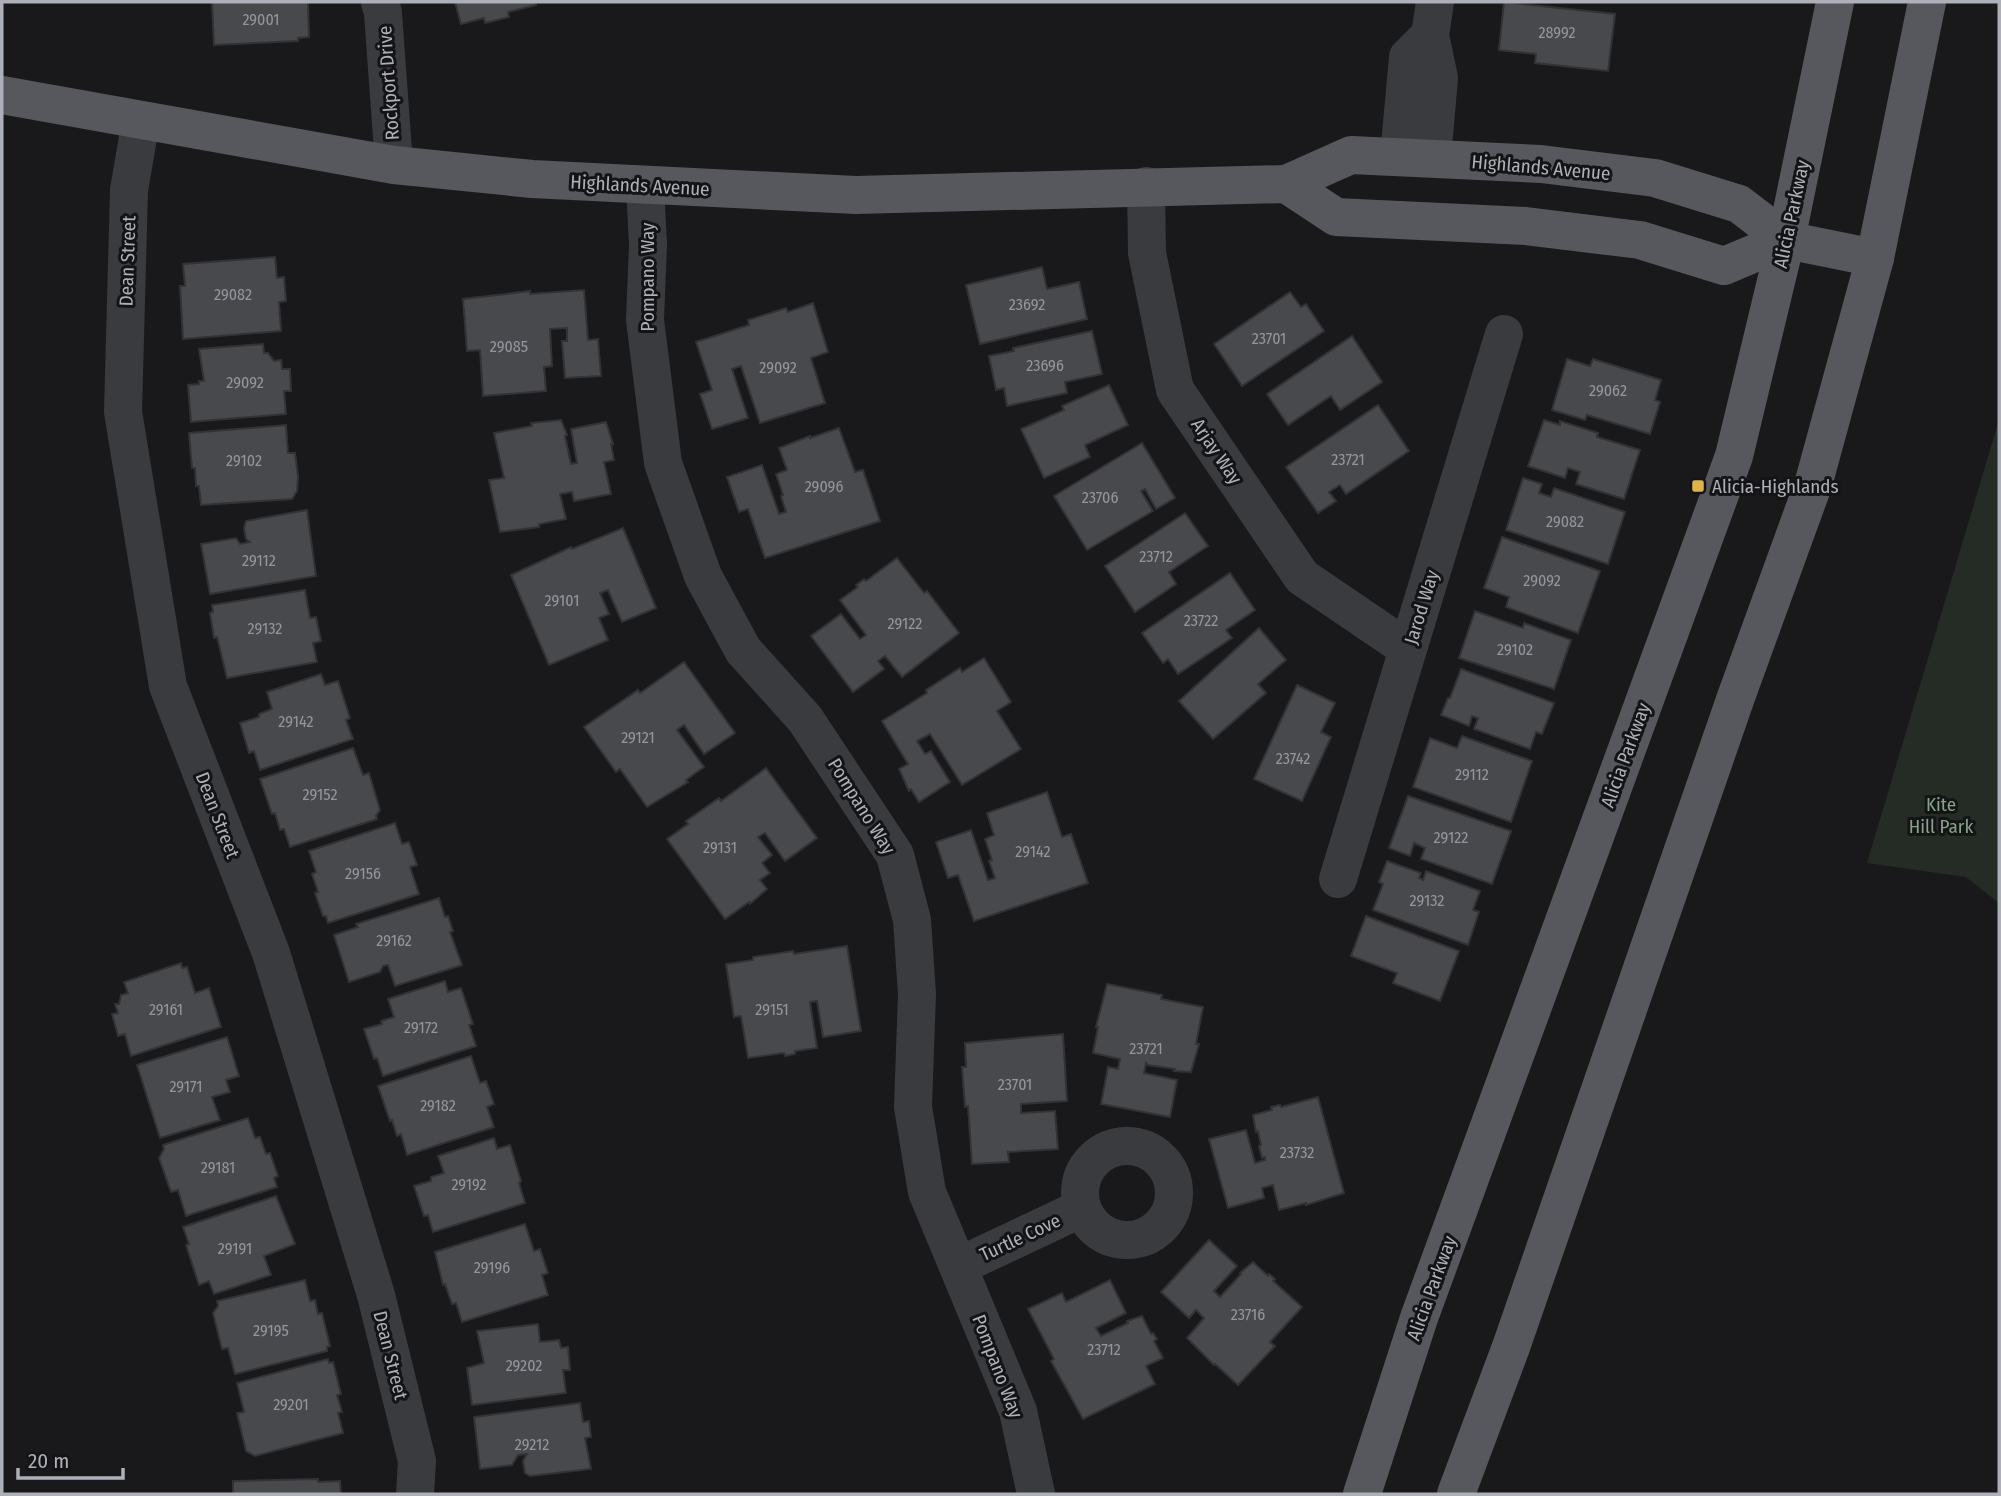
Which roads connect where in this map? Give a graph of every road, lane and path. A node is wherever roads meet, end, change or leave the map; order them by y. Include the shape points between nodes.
1 (380, 2) edge
2 (1835, 2) edge
3 (1927, 2) edge
4 (1432, 18) edge
5 (2, 95) edge
6 (141, 120) junction
7 (1415, 157) junction
8 (394, 165) junction
9 (1286, 184) junction
10 (645, 185) junction
11 (1146, 187) junction
12 (1786, 240) junction
13 (1875, 258) junction
14 (1504, 334) dead end
15 (1408, 649) junction
16 (1338, 879) dead end
17 (1082, 1208) dead end
18 (959, 1266) junction
19 (415, 1494) edge
20 (1036, 1494) edge
21 (1362, 1494) edge
22 (1456, 1494) edge

1 - 8 street, Rockport Drive
2 - 12 main road, Alicia Parkway
3 - 13 main road
4 - 7 street via 1439,78
5 - 6 main road, Highlands Avenue
6 - 8 main road, Highlands Avenue
6 - 19 street, Dean Street via 129,190 123,412 168,686 271,953 376,1295 417,1461
7 - 9 main road, Highlands Avenue via 1351,155
7 - 12 main road, Highlands Avenue via 1541,164 1655,178 1739,204
8 - 10 main road, Highlands Avenue
9 - 11 main road, Highlands Avenue
9 - 12 main road via 1336,217 1526,226 1640,240 1724,266
10 - 11 main road, Highlands Avenue via 856,195
10 - 18 street, Pompano Way via 645,320 663,463 703,576 743,650 806,719 895,855 912,920 916,994 913,1107 927,1192
11 - 15 street, Arjay Way via 1147,253 1175,390 1302,577
12 - 13 main road, Highlands Avenue
12 - 21 main road, Alicia Parkway via 1734,456 1419,1318
13 - 22 main road via 1813,485
14 - 15 street, Jarod Way
15 - 16 street, Jarod Way
17 - 18 street, Turtle Cove
18 - 20 street, Pompano Way via 1018,1410

